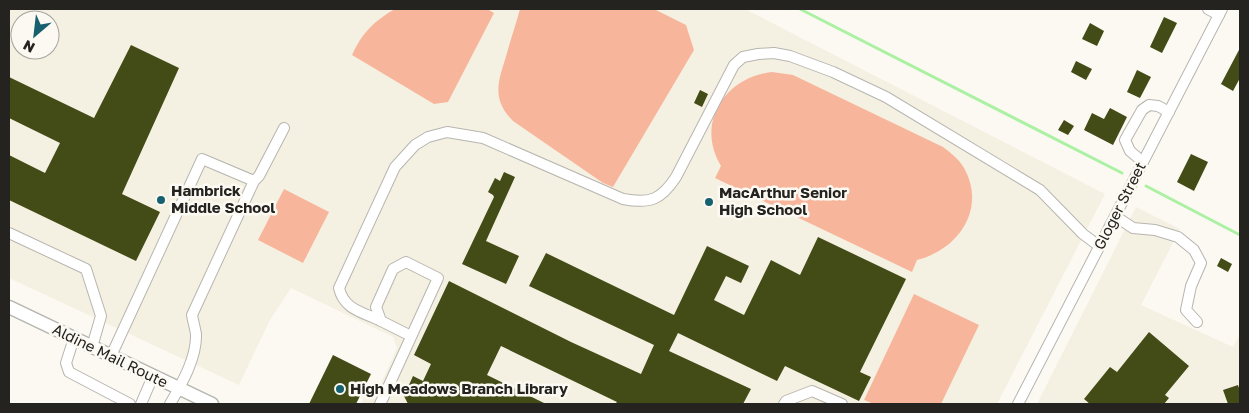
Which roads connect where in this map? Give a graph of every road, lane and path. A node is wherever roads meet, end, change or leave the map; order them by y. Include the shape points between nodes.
1 (1208, 9) edge
2 (1221, 12) edge
3 (1169, 112) junction
4 (284, 128) dead end
5 (1143, 162) junction
6 (254, 181) junction
7 (1115, 216) junction
8 (9, 233) edge
9 (1099, 246) junction
10 (9, 307) edge
11 (381, 321) junction
12 (1198, 322) dead end
13 (411, 336) junction
14 (74, 338) junction
15 (92, 347) junction
16 (111, 356) junction
17 (153, 376) junction
18 (179, 389) junction
19 (130, 404) edge
20 (140, 404) edge
21 (170, 404) edge
22 (212, 404) edge
23 (380, 404) edge
24 (784, 404) edge
25 (842, 404) edge
26 (1018, 404) edge

1 - 2 street
2 - 3 street, Gloger Street
3 - 5 street, Gloger Street
3 - 5 street via 1149,105 1142,110 1125,140 1130,152
4 - 6 street
5 - 7 street, Gloger Street
6 - 16 street via 202,159
6 - 18 street via 192,315 196,332 194,351
7 - 9 street, Gloger Street
7 - 12 street via 1133,228 1178,237 1194,250 1201,263 1191,286 1186,310
8 - 15 street via 86,269 101,316
9 - 11 street via 1040,190 886,96 790,56 758,54 743,57 734,65 668,190 649,201 623,199 483,138 447,132 428,137 415,145 395,167 339,288 342,298 350,306
9 - 26 street, Gloger Street
10 - 14 main road, Aldine Mail Route
11 - 13 street
11 - 13 street via 376,307 393,269 406,262 438,278
13 - 23 street
14 - 15 main road, Aldine Mail Route
14 - 19 street via 66,363 69,372
15 - 16 main road, Aldine Mail Route
16 - 17 main road, Aldine Mail Route
17 - 18 main road, Aldine Mail Route
17 - 20 street
18 - 21 street
18 - 22 main road, Aldine Mail Route
24 - 25 street via 812,391

